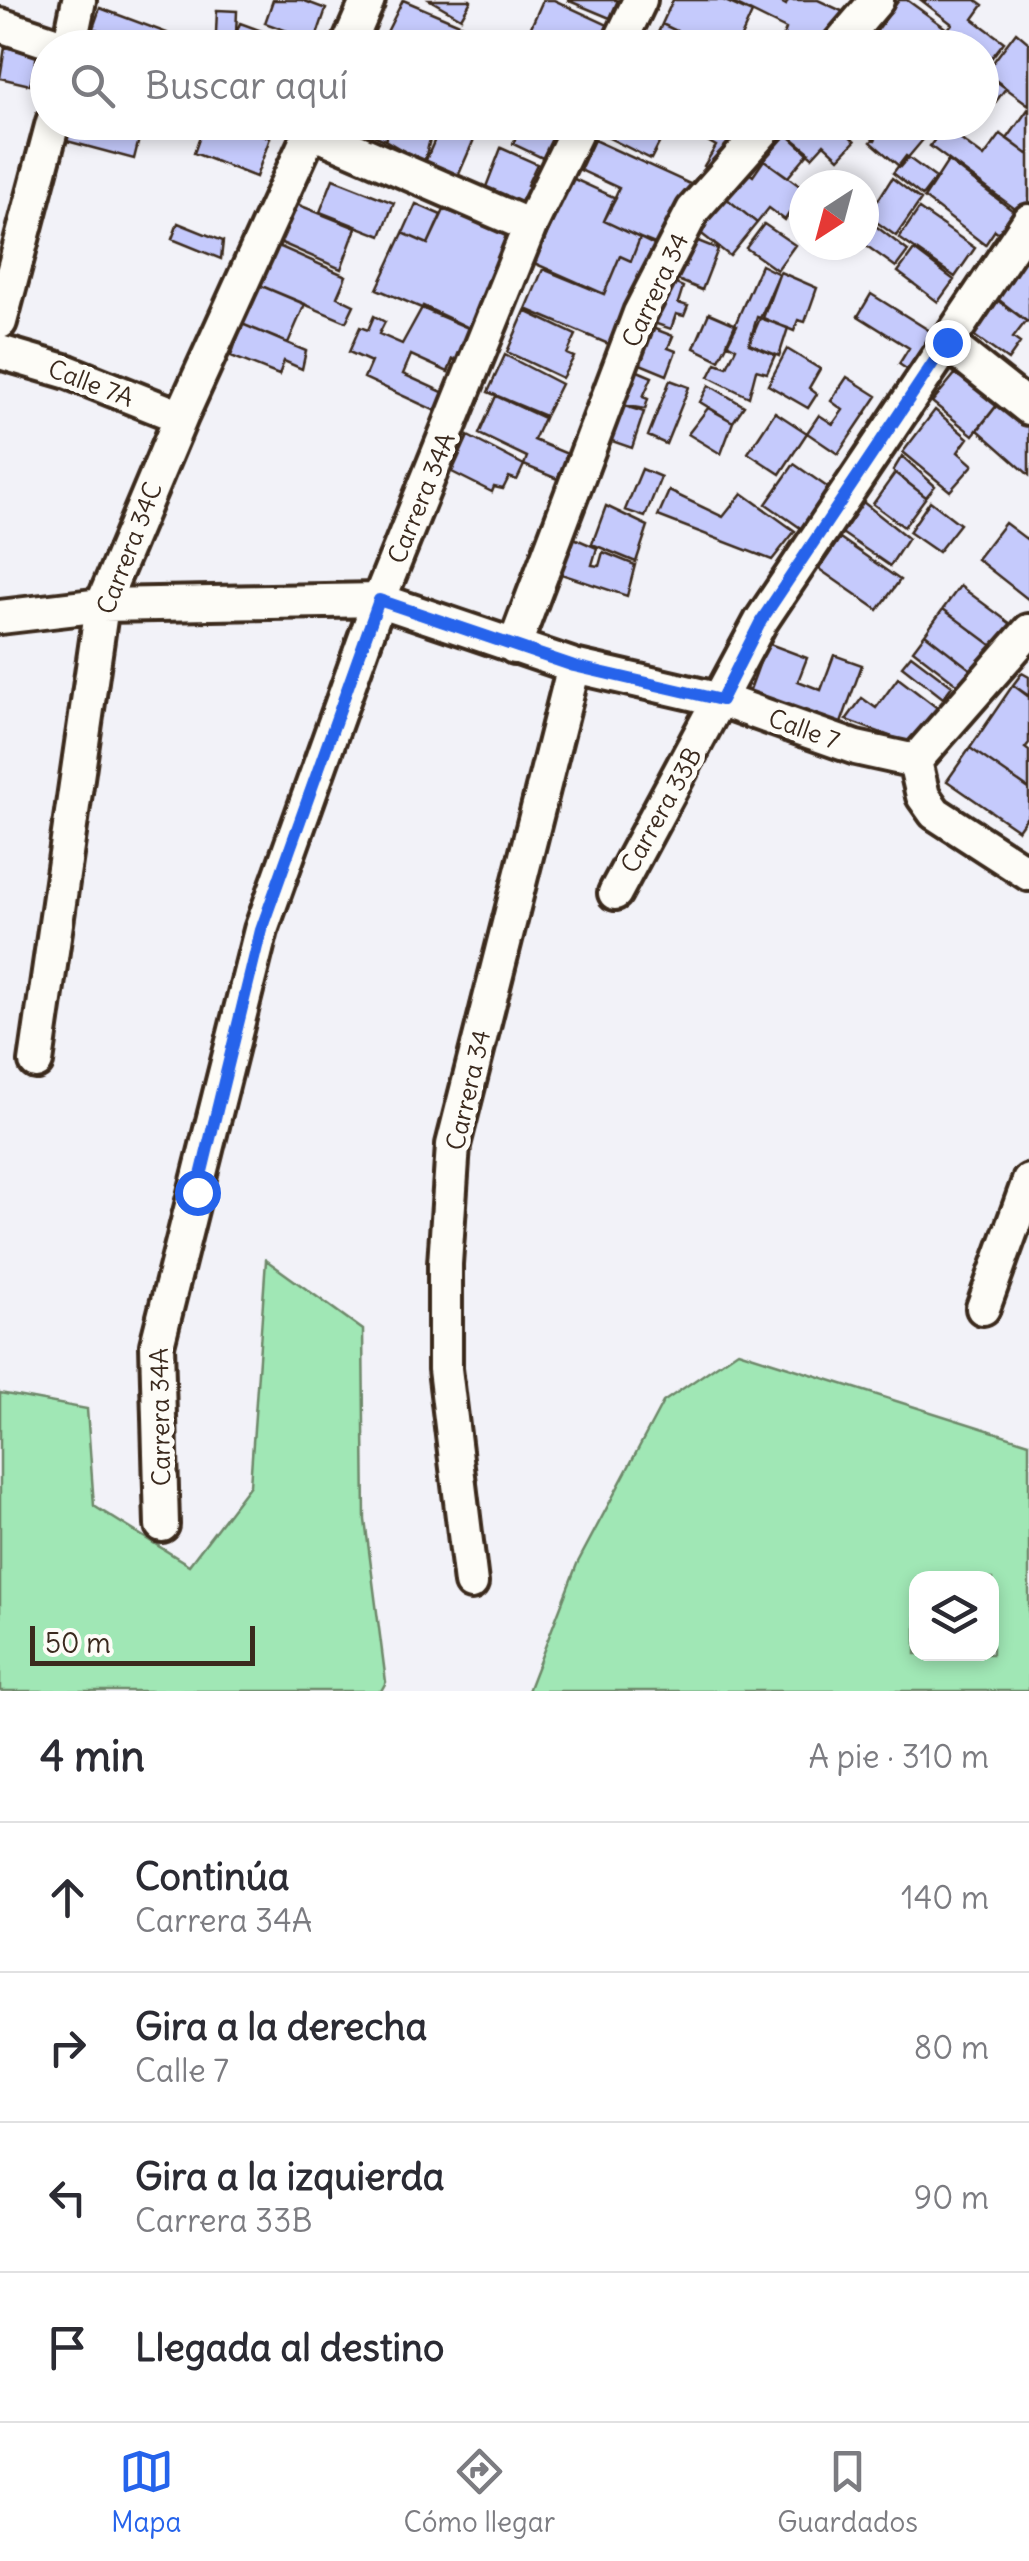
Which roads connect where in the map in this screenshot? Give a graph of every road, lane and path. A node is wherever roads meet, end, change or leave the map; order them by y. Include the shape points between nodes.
1 (79, 0) edge
2 (368, 0) edge
3 (640, 0) edge
4 (877, 0) edge
5 (0, 25) edge
6 (73, 30) edge
7 (355, 30) edge
8 (626, 30) edge
9 (851, 30) edge
10 (30, 35) edge
11 (48, 140) edge
12 (307, 140) edge
13 (341, 140) edge
14 (572, 140) edge
15 (754, 140) edge
16 (1029, 221) edge
17 (530, 226) junction
18 (0, 322) edge
19 (947, 342) junction
20 (0, 352) edge
21 (1029, 408) edge
22 (181, 417) junction
23 (379, 600) junction
24 (102, 604) junction
25 (0, 616) edge
26 (1029, 631) edge
27 (514, 647) junction
28 (574, 666) junction
29 (721, 700) junction
30 (915, 762) junction
31 (1029, 874) edge
32 (616, 893) dead end
33 (36, 1062) dead end
34 (1029, 1181) edge
35 (983, 1308) dead end
36 (162, 1524) dead end
37 (471, 1584) dead end

1 - 6 street
2 - 7 street
3 - 8 street
4 - 9 street
5 - 10 street
11 - 18 street
12 - 22 street, Carrera 34C
13 - 17 street
14 - 17 street, Carrera 34A
15 - 27 street, Carrera 34 via 694,210 640,313
16 - 19 street, Carrera 33B
17 - 23 street, Carrera 34A
19 - 21 street
19 - 29 street, Carrera 33B via 761,621
20 - 22 street, Calle 7A
22 - 24 street, Carrera 34C
23 - 24 street, Calle 7
23 - 27 street, Calle 7
23 - 36 street, Carrera 34A via 261,930 157,1346
24 - 25 street, Calle 7
24 - 33 street, Carrera 34C
26 - 30 street
27 - 28 street, Calle 7
28 - 29 street, Calle 7
28 - 37 street, Carrera 34 via 453,1144 444,1264 446,1369
29 - 30 street, Calle 7
29 - 32 street, Carrera 33B
30 - 31 street via 934,813
34 - 35 street

